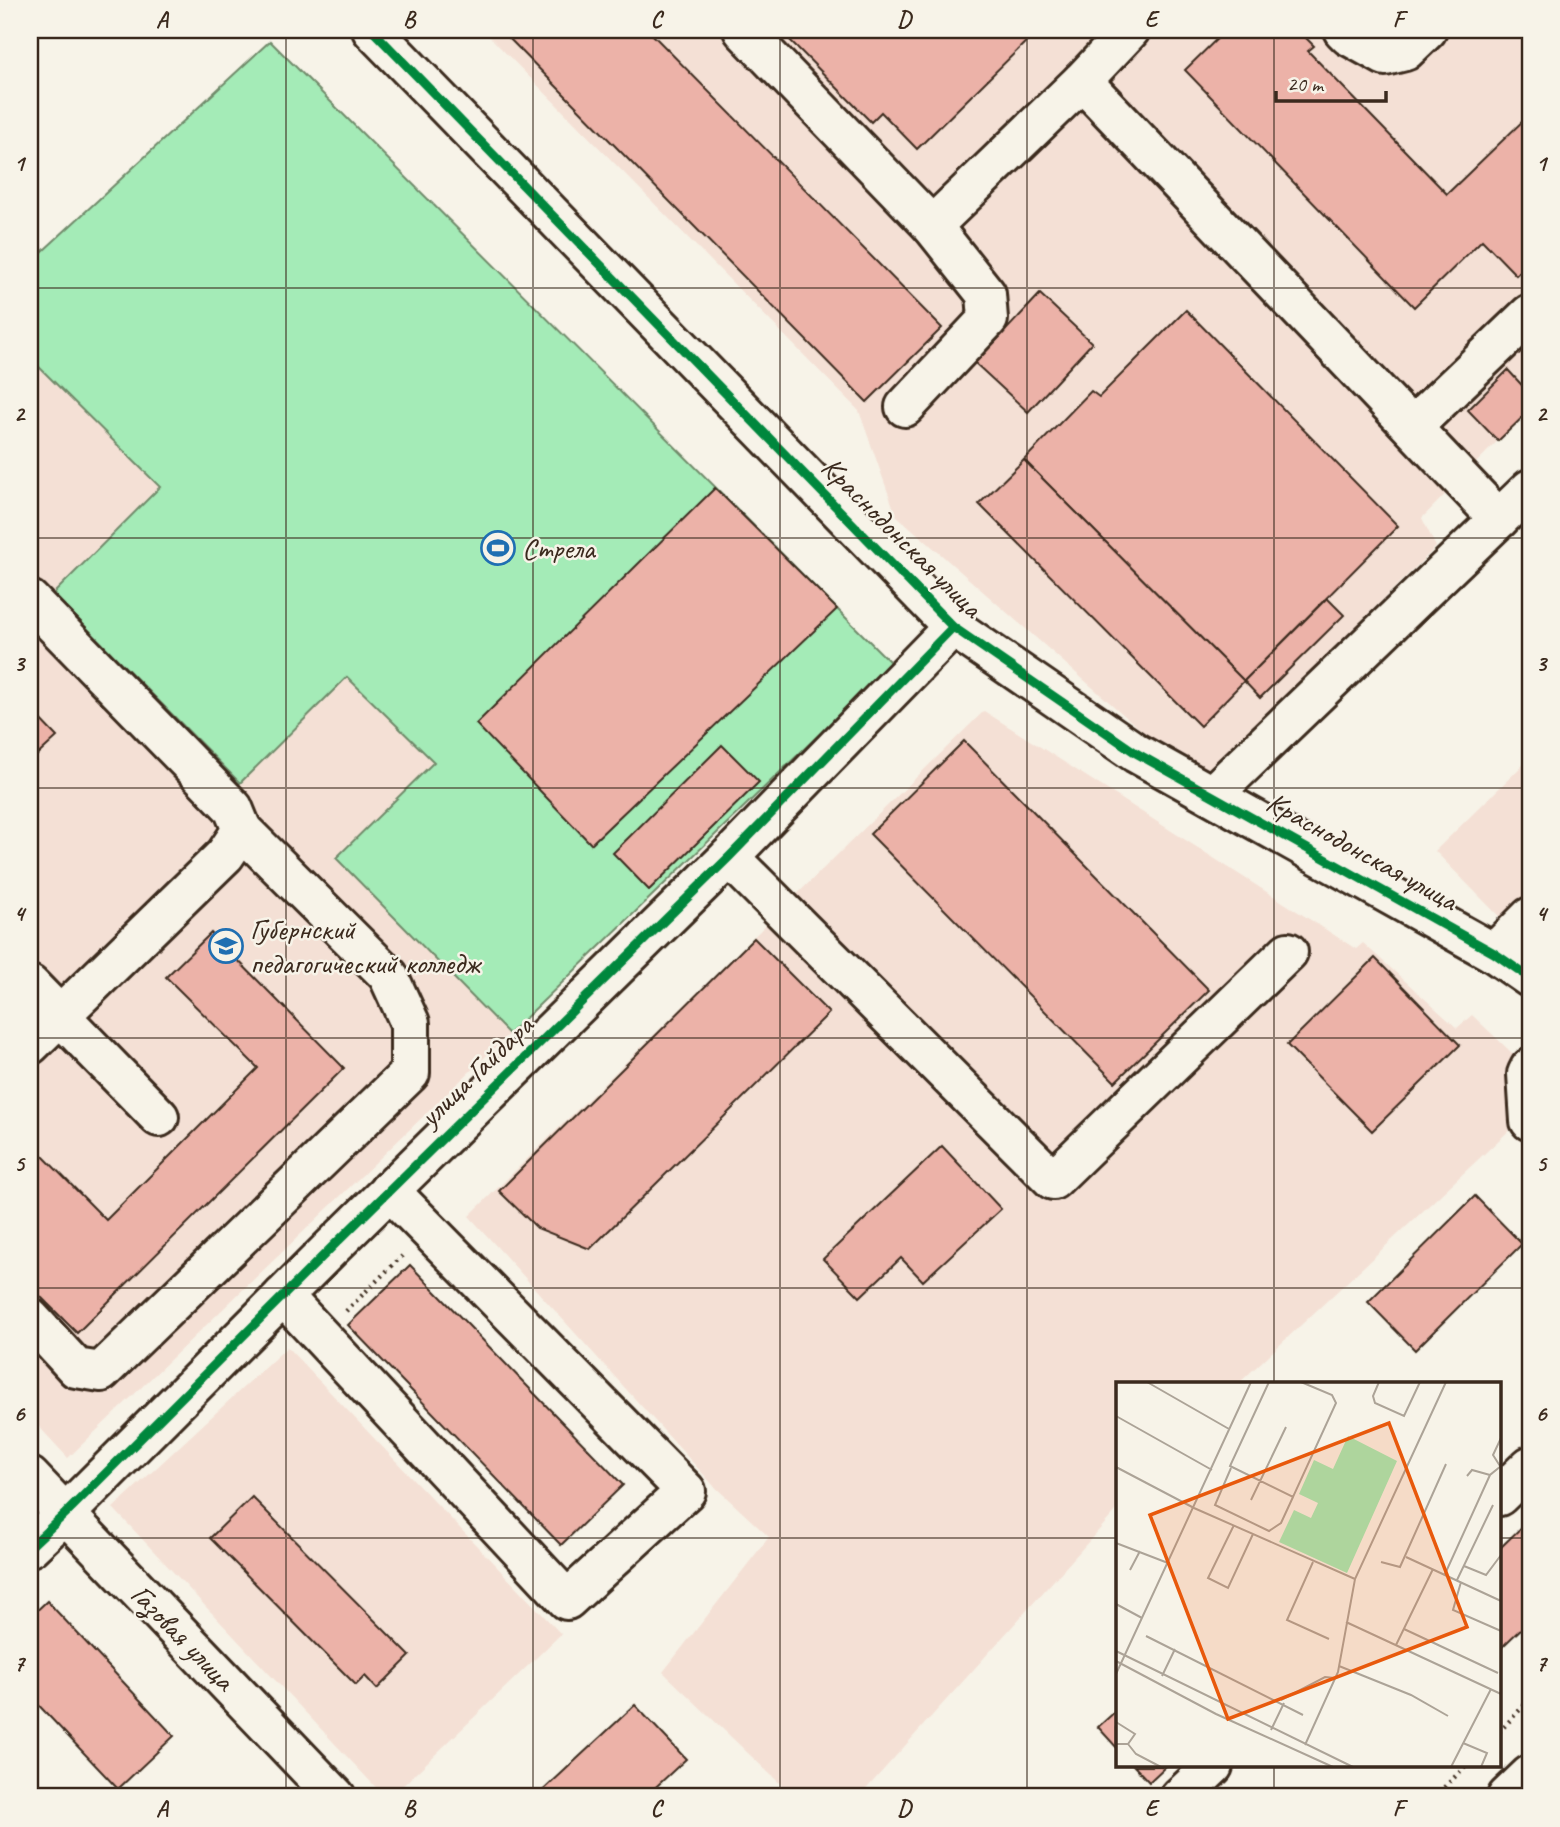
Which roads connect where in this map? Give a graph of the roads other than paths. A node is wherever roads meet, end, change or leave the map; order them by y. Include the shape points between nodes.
1 (372, 30) edge
2 (743, 30) edge
3 (1130, 30) edge
4 (1343, 30) edge
5 (1427, 30) edge
6 (1082, 81) junction
7 (932, 226) junction
8 (1530, 314) edge
9 (905, 407) dead end
10 (1412, 427) junction
11 (1530, 489) edge
12 (1499, 519) junction
13 (30, 600) edge
14 (953, 627) junction
15 (1212, 795) junction
16 (242, 830) junction
17 (729, 858) junction
18 (1530, 917) edge
19 (1288, 952) dead end
20 (1494, 953) junction
21 (1530, 978) edge
22 (30, 985) edge
23 (59, 1017) junction
24 (30, 1045) edge
25 (1530, 1068) edge
26 (159, 1117) dead end
27 (1530, 1121) edge
28 (389, 1190) junction
29 (283, 1296) junction
30 (30, 1318) edge
31 (1530, 1466) edge
32 (30, 1477) edge
33 (1500, 1495) edge
34 (65, 1514) junction
35 (30, 1547) edge
36 (1211, 1768) edge
37 (1530, 1775) edge
38 (336, 1797) edge
39 (1180, 1797) edge
40 (1507, 1797) edge

1 - 14 street, Краснодонская улица
2 - 7 street
3 - 6 street
4 - 5 street via 1385,56 1405,51
6 - 7 street
6 - 10 street
7 - 9 street via 986,294 988,318
8 - 10 street
10 - 12 street
11 - 12 street
12 - 15 street
13 - 16 street via 233,808
14 - 15 street, Краснодонская улица via 1136,753
14 - 17 street, улица Гайдара
15 - 20 street, Краснодонская улица
16 - 23 street via 225,855
16 - 30 street via 388,975 410,1023 410,1073 101,1372 76,1368
17 - 19 street via 1053,1180
17 - 28 street, улица Гайдара
18 - 20 street
20 - 21 street, Краснодонская улица
22 - 23 street
23 - 24 street
23 - 26 street
25 - 27 street
28 - 29 street, улица Гайдара
28 - 29 street via 685,1491 567,1600
29 - 34 street, улица Гайдара
31 - 33 street
32 - 34 street, Газовая улица
34 - 35 street, улица Гайдара
34 - 38 street, Газовая улица
36 - 39 street
37 - 40 street

